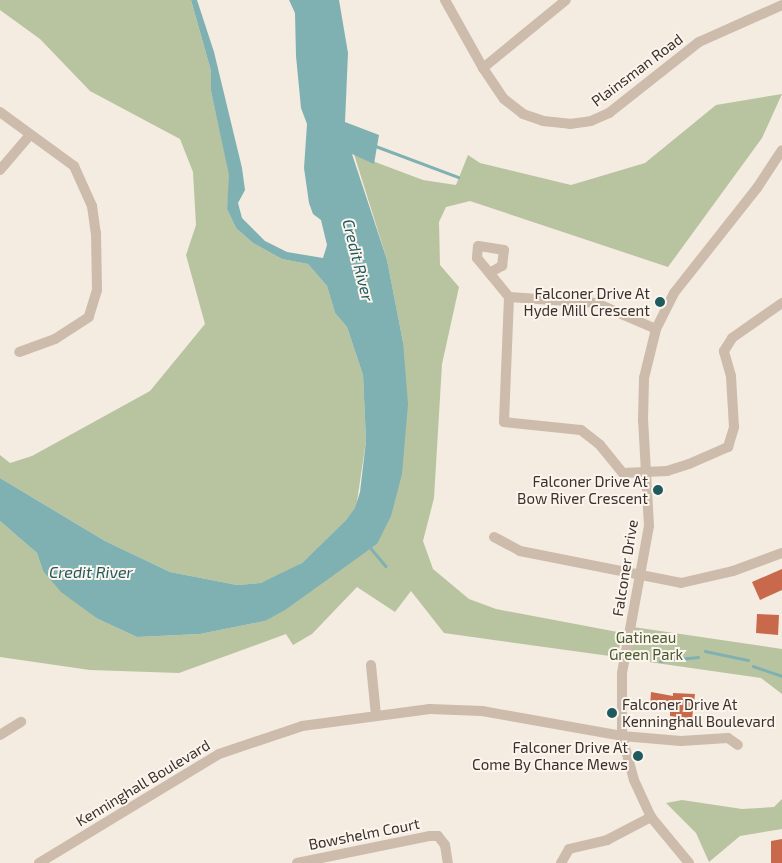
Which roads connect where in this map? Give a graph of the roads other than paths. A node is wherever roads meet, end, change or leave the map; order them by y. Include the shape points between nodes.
1 (445, 0) edge
2 (566, 0) edge
3 (782, 5) edge
4 (483, 68) junction
5 (0, 112) edge
6 (30, 135) junction
7 (782, 150) edge
8 (0, 170) edge
9 (491, 272) dead end
10 (509, 297) junction
11 (782, 303) edge
12 (656, 329) junction
13 (19, 352) dead end
14 (646, 472) junction
15 (494, 537) dead end
16 (782, 553) edge
17 (641, 574) junction
18 (371, 665) dead end
19 (376, 715) junction
20 (21, 722) dead end
21 (0, 735) edge
22 (622, 736) junction
23 (738, 745) dead end
24 (651, 817) junction
25 (38, 863) edge
26 (297, 863) edge
27 (448, 863) edge
28 (562, 863) edge
29 (689, 863) edge

1 - 4 street, Plainsman Road
2 - 4 street
3 - 4 street, Plainsman Road via 699,42 609,113 591,121 570,124 543,121 523,114 504,99
5 - 6 street
6 - 8 street
6 - 13 street via 74,166 92,206 97,290 88,317 55,340
7 - 12 street, Falconer Drive via 757,188 686,275
9 - 10 street
10 - 12 street via 596,303
10 - 14 street via 504,422 581,430 600,445 623,473
11 - 14 street via 732,338 724,351 731,376 734,427 728,447 689,464
12 - 14 street, Falconer Drive via 643,395
14 - 17 street, Falconer Drive via 649,526
15 - 17 street via 520,551
16 - 17 street via 695,582 681,583
17 - 22 street, Falconer Drive via 622,673
18 - 19 street
19 - 22 street, Kenninghall Boulevard via 430,709 482,711
19 - 25 street, Kenninghall Boulevard via 302,726 219,754
20 - 21 street
22 - 23 street, Kenninghall Boulevard via 682,741 728,738
22 - 24 street, Falconer Drive via 634,780
24 - 28 street via 608,840 569,849
24 - 29 street, Falconer Drive
26 - 27 street, Bowshelm Court via 430,836 438,836 445,845

